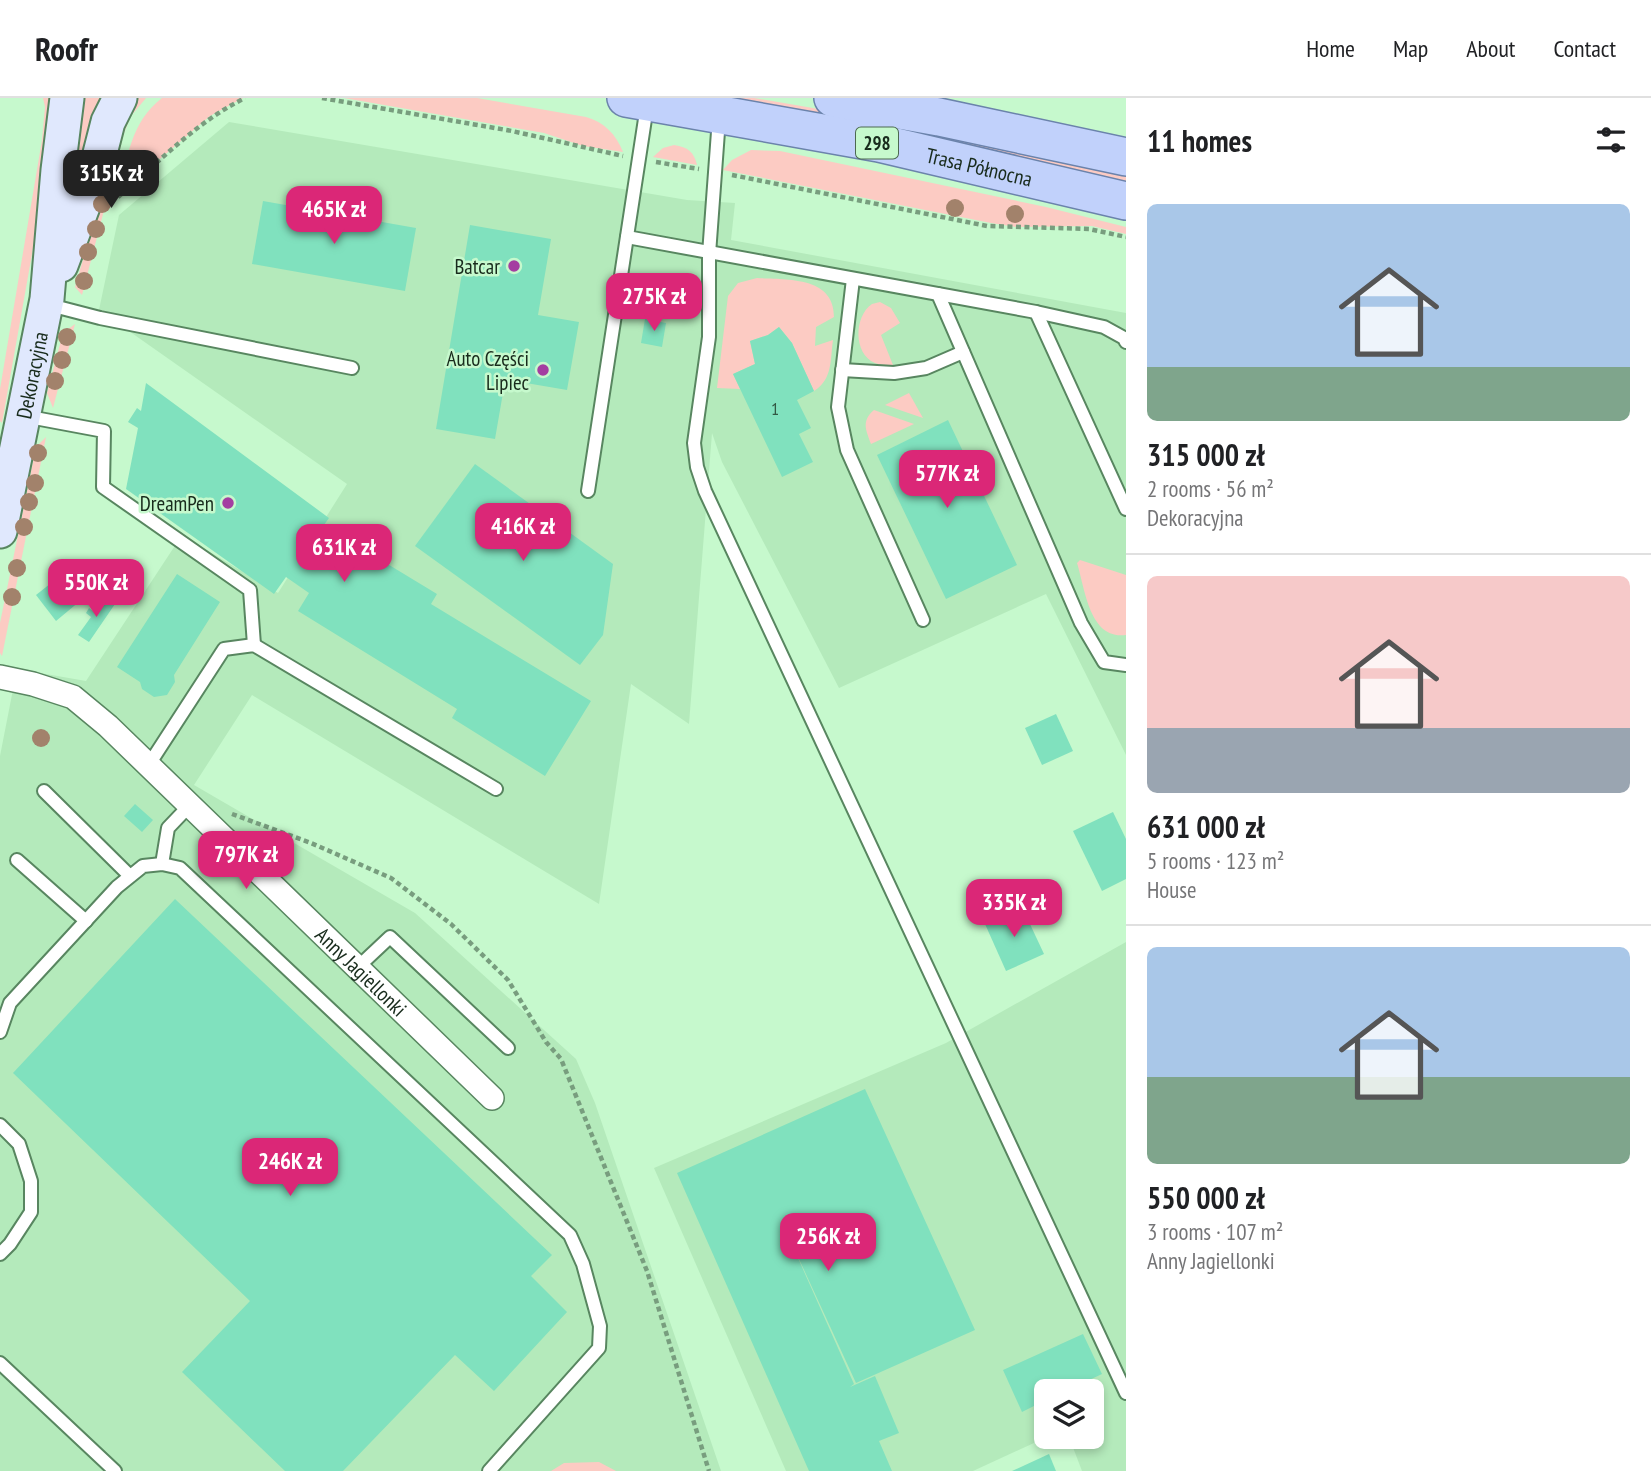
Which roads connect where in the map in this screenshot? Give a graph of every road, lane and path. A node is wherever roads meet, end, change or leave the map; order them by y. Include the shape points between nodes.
1 (68, 98) edge
2 (120, 98) edge
3 (245, 98) edge
4 (833, 98) edge
5 (637, 100) edge
6 (719, 114) junction
7 (1126, 157) edge
8 (1126, 201) edge
9 (112, 202) dead end
10 (627, 237) junction
11 (709, 254) junction
12 (853, 279) junction
13 (938, 294) junction
14 (46, 302) junction
15 (1036, 312) junction
16 (1126, 342) edge
17 (963, 352) junction
18 (352, 368) dead end
19 (842, 370) junction
20 (23, 416) junction
21 (588, 491) dead end
22 (1126, 509) edge
23 (0, 531) edge
24 (923, 620) dead end
25 (254, 645) junction
26 (1126, 665) edge
27 (0, 677) edge
28 (148, 766) junction
29 (496, 789) dead end
30 (44, 791) dead end
31 (190, 806) junction
32 (17, 860) dead end
33 (162, 864) junction
34 (130, 876) junction
35 (86, 921) junction
36 (357, 968) junction
37 (0, 1032) edge
38 (508, 1048) dead end
39 (492, 1098) dead end
40 (0, 1125) edge
41 (0, 1254) edge
42 (0, 1363) edge
43 (1126, 1393) edge
44 (115, 1471) edge
45 (489, 1471) edge
46 (709, 1471) edge

1 - 14 street, Dekoracyjna
2 - 14 street, Dekoracyjna
3 - 9 path via 202,124
4 - 7 main road, Trasa Północna / 298
5 - 6 main road, Trasa Północna / 298
5 - 10 lane
6 - 8 main road, Trasa Północna / 298 via 941,157
6 - 11 lane
10 - 11 lane
10 - 21 lane
11 - 12 lane
11 - 43 lane via 709,337 694,443 705,491
12 - 13 lane
12 - 19 lane
13 - 15 lane
13 - 17 lane
14 - 18 lane via 100,318
14 - 20 street, Dekoracyjna
15 - 16 lane via 1104,327
15 - 22 lane
17 - 19 lane via 926,368 894,373
17 - 26 lane via 1082,623 1104,662
19 - 24 lane via 838,407 847,450
20 - 23 street, Dekoracyjna
20 - 25 lane via 104,430 103,487 250,590
25 - 28 lane via 224,649
25 - 29 lane
27 - 28 street, Anny Jagiellonki via 73,697
28 - 31 street, Anny Jagiellonki
30 - 34 lane
31 - 33 lane via 167,828
31 - 36 street, Anny Jagiellonki
31 - 46 path via 241,816 391,878 451,924 508,980 561,1059 647,1271
32 - 35 lane
33 - 34 lane via 143,866
33 - 45 lane via 180,868 570,1235 600,1326 599,1348
34 - 35 lane
35 - 37 lane via 10,1003
36 - 38 lane via 390,937
36 - 39 street, Anny Jagiellonki
40 - 41 lane via 19,1144 31,1181 31,1212
42 - 44 lane

